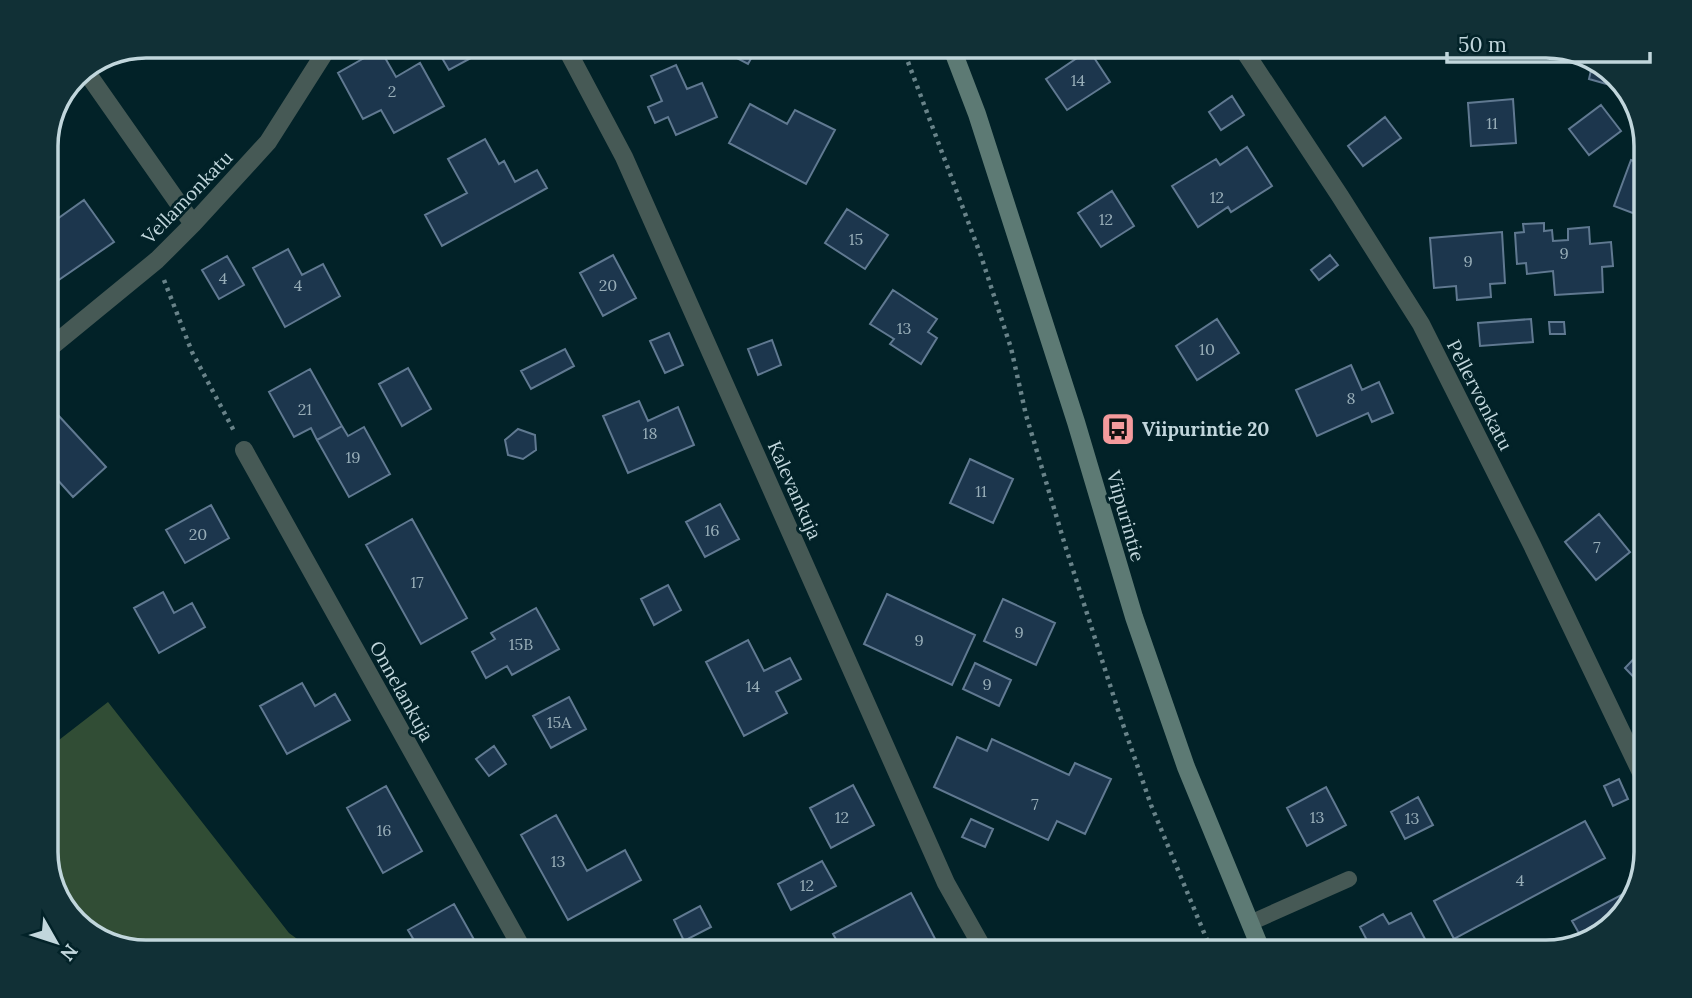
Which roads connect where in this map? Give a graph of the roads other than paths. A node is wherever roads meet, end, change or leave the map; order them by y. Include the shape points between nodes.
1 (321, 58) edge
2 (571, 58) edge
3 (956, 58) edge
4 (1249, 58) edge
5 (90, 78) edge
6 (193, 224) junction
7 (58, 341) edge
8 (244, 450) road end
9 (1634, 758) edge
10 (1349, 878) dead end
11 (1250, 923) junction
12 (517, 940) edge
13 (978, 940) edge
14 (1257, 940) edge

1 - 6 street, Vellamonkatu via 268,142
2 - 13 street, Kalevankuja via 624,157 940,870
3 - 11 main road, Viipurintie via 1068,396 1134,617 1186,767
4 - 9 street, Pellervonkatu via 1422,324
5 - 6 street
6 - 7 street, Vellamonkatu via 157,260
8 - 12 street, Onnelankuja
10 - 11 lane
11 - 14 main road, Viipurintie

